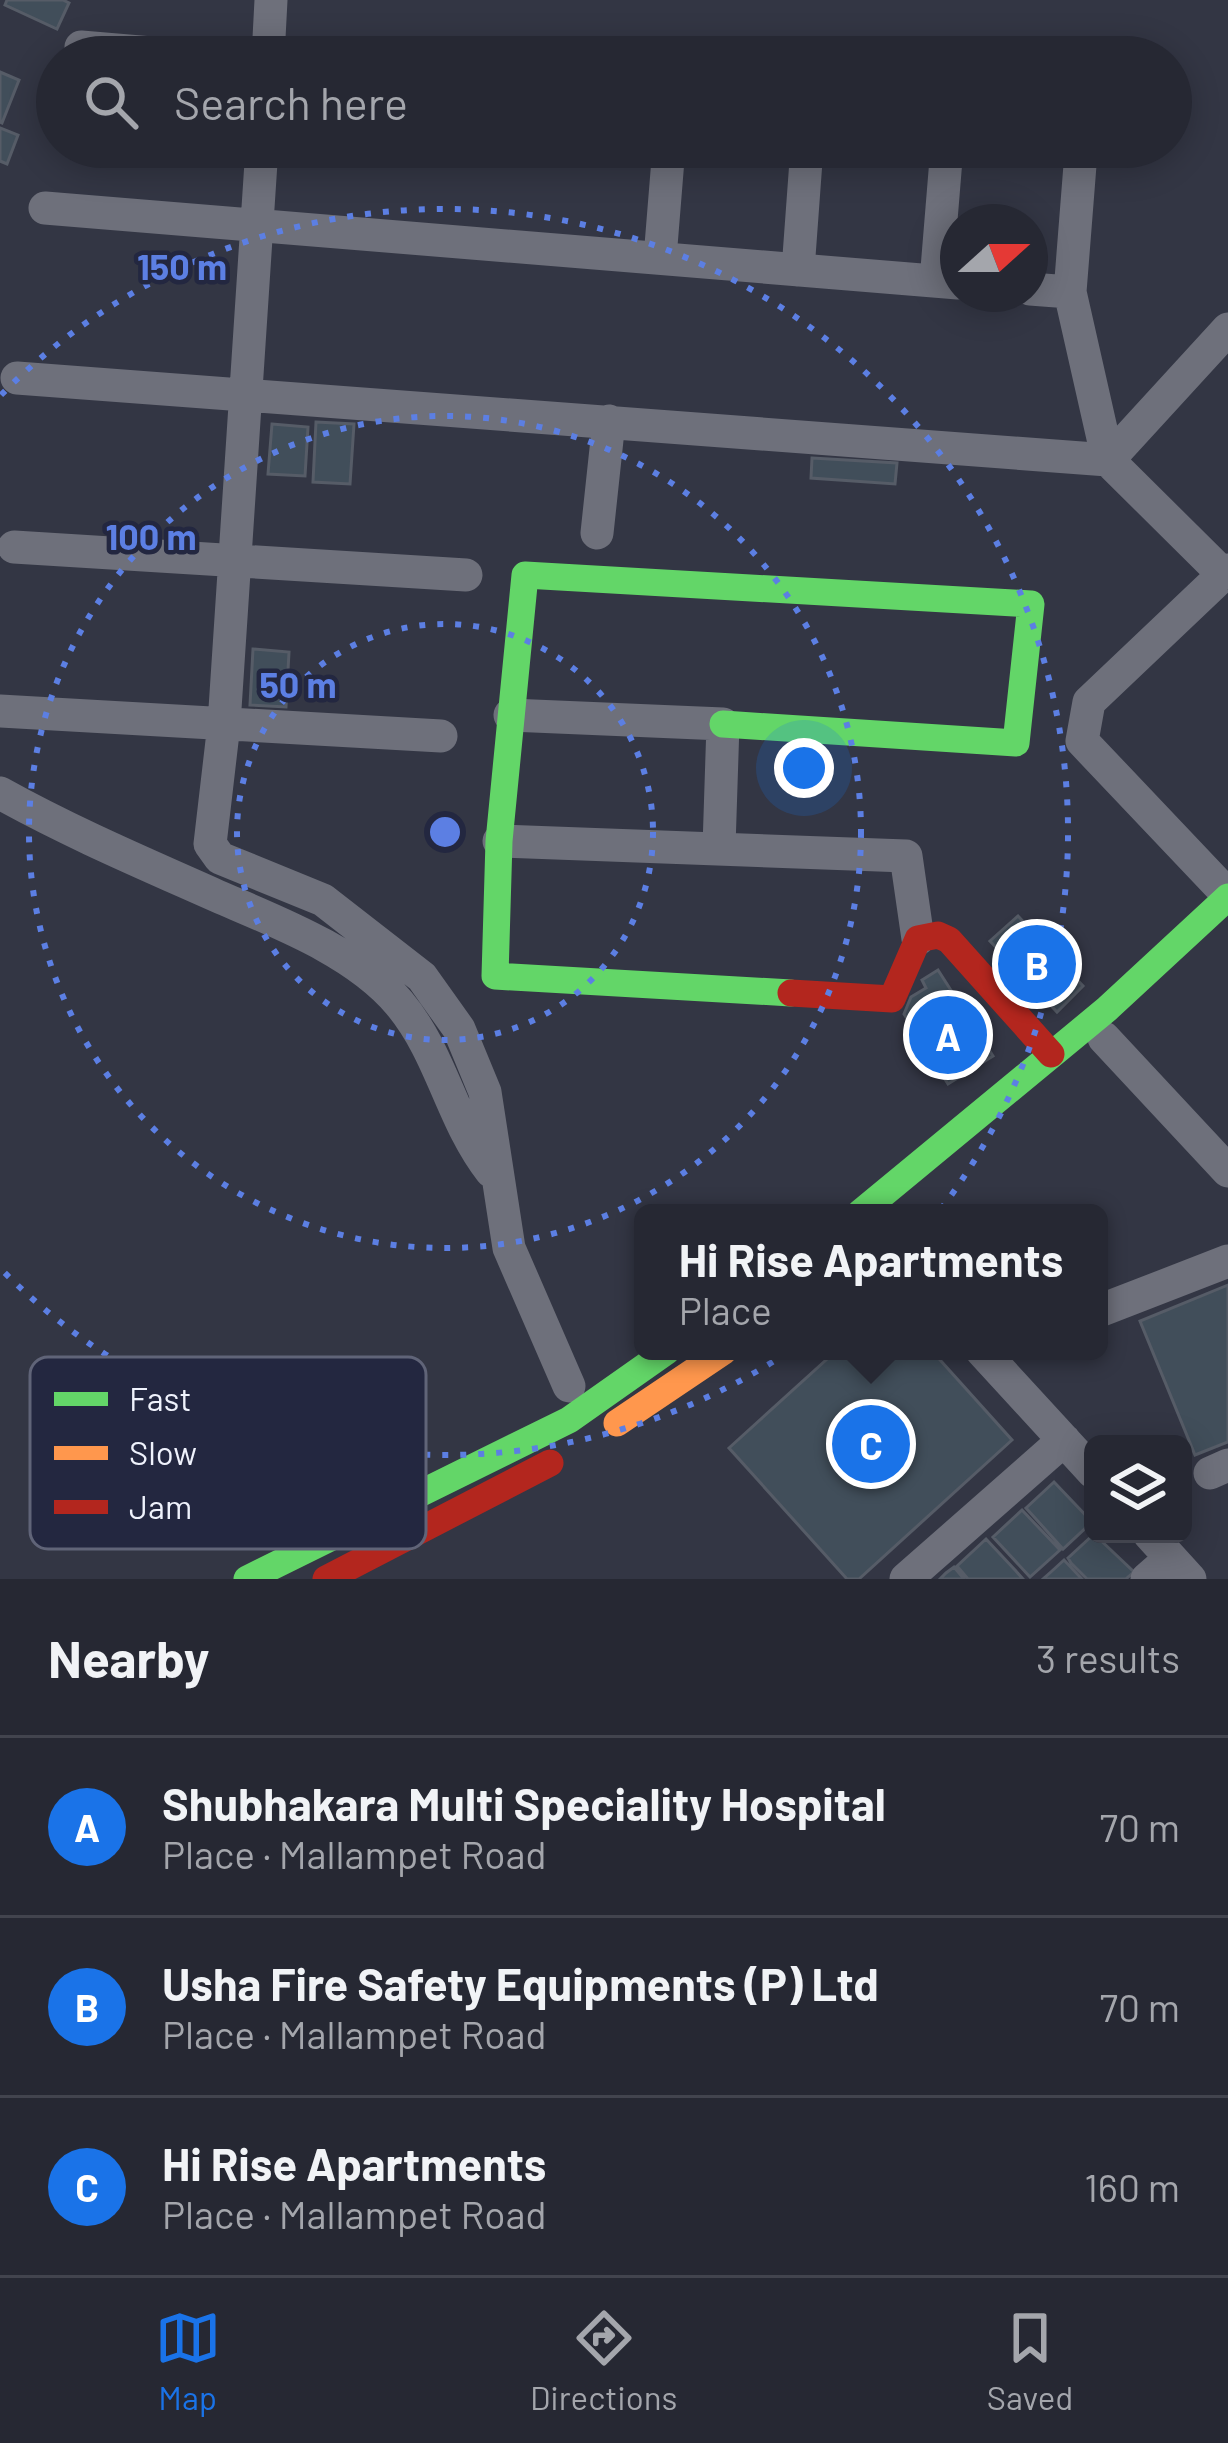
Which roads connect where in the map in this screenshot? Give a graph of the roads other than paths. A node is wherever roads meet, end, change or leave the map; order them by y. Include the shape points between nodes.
1 (272, 0) edge
2 (269, 36) edge
3 (260, 168) edge
4 (667, 168) edge
5 (805, 168) edge
6 (947, 168) edge
7 (1080, 168) edge
8 (947, 204) edge
9 (45, 208) dead end
10 (256, 225) junction
11 (660, 258) junction
12 (798, 270) junction
13 (940, 281) edge
14 (1048, 290) edge
15 (1070, 292) junction
16 (1228, 329) edge
17 (17, 378) dead end
18 (245, 395) junction
19 (609, 421) junction
20 (1108, 460) junction
21 (597, 533) dead end
22 (14, 547) dead end
23 (235, 557) junction
24 (1226, 572) edge
25 (466, 575) dead end
26 (0, 711) edge
27 (510, 715) junction
28 (224, 724) junction
29 (723, 724) junction
30 (441, 736) dead end
31 (0, 793) edge
32 (499, 841) junction
33 (719, 847) junction
34 (1228, 896) edge
35 (1228, 927) edge
36 (918, 939) junction
37 (1104, 1038) junction
38 (1051, 1054) junction
39 (1228, 1171) edge
40 (496, 1177) junction
41 (871, 1204) edge
42 (908, 1204) edge
43 (1228, 1261) edge
44 (1108, 1308) edge
45 (654, 1360) edge
46 (711, 1360) edge
47 (990, 1360) edge
48 (569, 1385) dead end
49 (1064, 1440) junction
50 (1084, 1462) edge
51 (426, 1491) edge
52 (426, 1527) edge
53 (308, 1549) edge
54 (384, 1549) edge
55 (247, 1579) edge
56 (326, 1579) edge
57 (906, 1579) edge

1 - 2 street
3 - 10 street
4 - 11 street
5 - 12 street
6 - 8 street
7 - 15 street
9 - 10 street
10 - 11 street
10 - 18 street
11 - 12 street
12 - 13 street
14 - 15 street
15 - 20 street
16 - 20 street
17 - 18 street
18 - 19 street
18 - 23 street
19 - 20 street
19 - 21 street
20 - 24 street
22 - 23 street
23 - 25 street
23 - 28 street
24 - 34 street via 1089,702 1082,740
26 - 28 street
27 - 29 street
27 - 29 street via 525,575 1031,604 1016,743
27 - 32 street
28 - 30 street
28 - 40 street via 209,844 220,858 323,900 422,977 460,1029 485,1092
29 - 33 street
31 - 40 street via 295,931 395,998 430,1043 470,1144
32 - 33 street
32 - 36 street via 491,970 503,979 892,999
33 - 36 street via 906,856
34 - 38 street
35 - 37 street
36 - 38 street via 949,940
37 - 39 street
37 - 42 street
38 - 41 street
40 - 48 street via 509,1248
43 - 44 street
45 - 51 street via 569,1420
46 - 52 street via 589,1442
47 - 49 street
49 - 50 street
49 - 57 street
53 - 55 street
54 - 56 street

